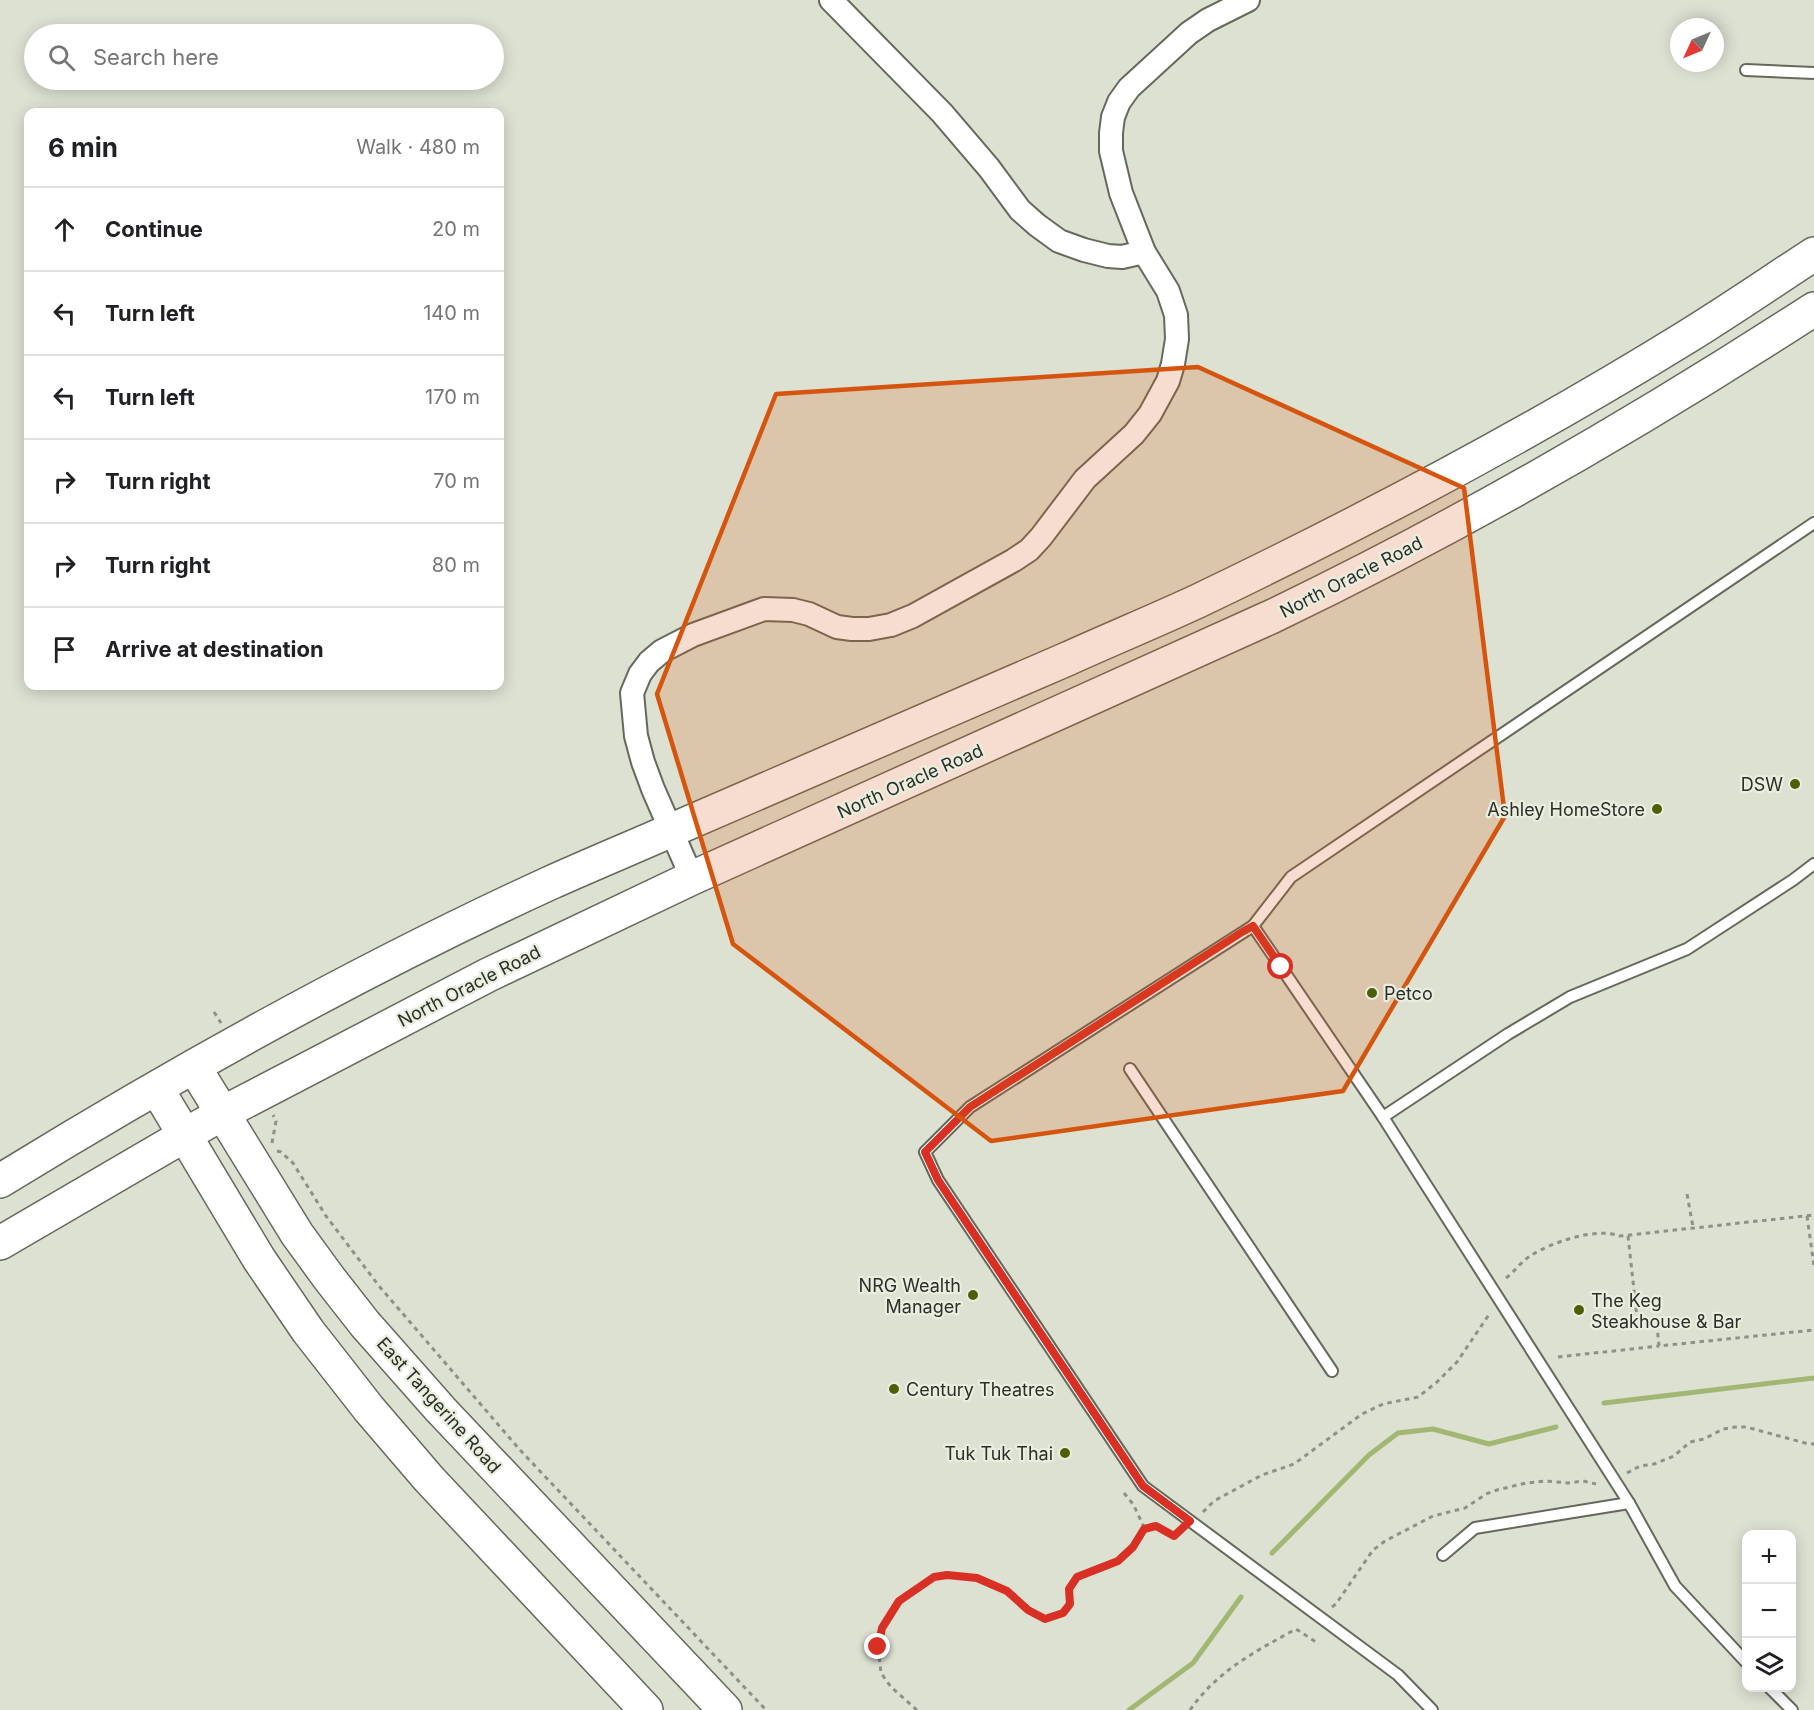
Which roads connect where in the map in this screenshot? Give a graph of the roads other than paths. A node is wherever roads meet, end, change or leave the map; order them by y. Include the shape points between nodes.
1 (831, 0) edge
2 (1248, 0) edge
3 (1746, 70) dead end
4 (1814, 73) edge
5 (1143, 252) junction
6 (1814, 254) edge
7 (1814, 309) edge
8 (1814, 523) edge
9 (672, 830) junction
10 (1814, 864) edge
11 (692, 878) junction
12 (1253, 926) junction
13 (194, 1067) junction
14 (1130, 1069) dead end
15 (157, 1089) junction
16 (223, 1113) junction
17 (1383, 1117) junction
18 (184, 1134) junction
19 (0, 1181) edge
20 (0, 1243) edge
21 (1332, 1371) dead end
22 (1629, 1503) junction
23 (1443, 1555) dead end
24 (1742, 1658) edge
25 (1774, 1692) edge
26 (646, 1710) edge
27 (725, 1710) edge
28 (1432, 1710) edge
29 (1792, 1710) edge

1 - 5 street via 942,113 1036,225 1059,241 1107,256
2 - 5 street via 1189,33 1119,102 1113,117 1111,151 1121,193
3 - 4 lane
5 - 9 street via 1168,291 1176,315 1177,339 1168,381 1134,434 1085,479 1029,550 891,625 852,630 793,610 764,609 693,636 649,662 632,693 636,736
6 - 9 main road via 1595,392 1315,544 1182,608
7 - 11 main road, North Oracle Road via 1531,482 1339,584
8 - 12 lane via 1291,877
9 - 11 street
9 - 13 main road via 552,882 401,955
10 - 17 lane via 1687,949 1570,997
11 - 16 main road, North Oracle Road via 488,975
12 - 17 lane
12 - 28 lane via 970,1107 925,1152 938,1180 1143,1486 1398,1675
13 - 15 main road
13 - 16 main road, East Tangerine Road
14 - 21 lane
15 - 18 main road
15 - 19 main road
16 - 18 main road, North Oracle Road
16 - 27 main road, East Tangerine Road via 297,1234 365,1324 441,1410
17 - 22 lane
18 - 20 main road, North Oracle Road
18 - 26 main road via 308,1331 369,1409 444,1495
22 - 23 lane via 1475,1528
22 - 24 lane via 1675,1586
25 - 29 lane

